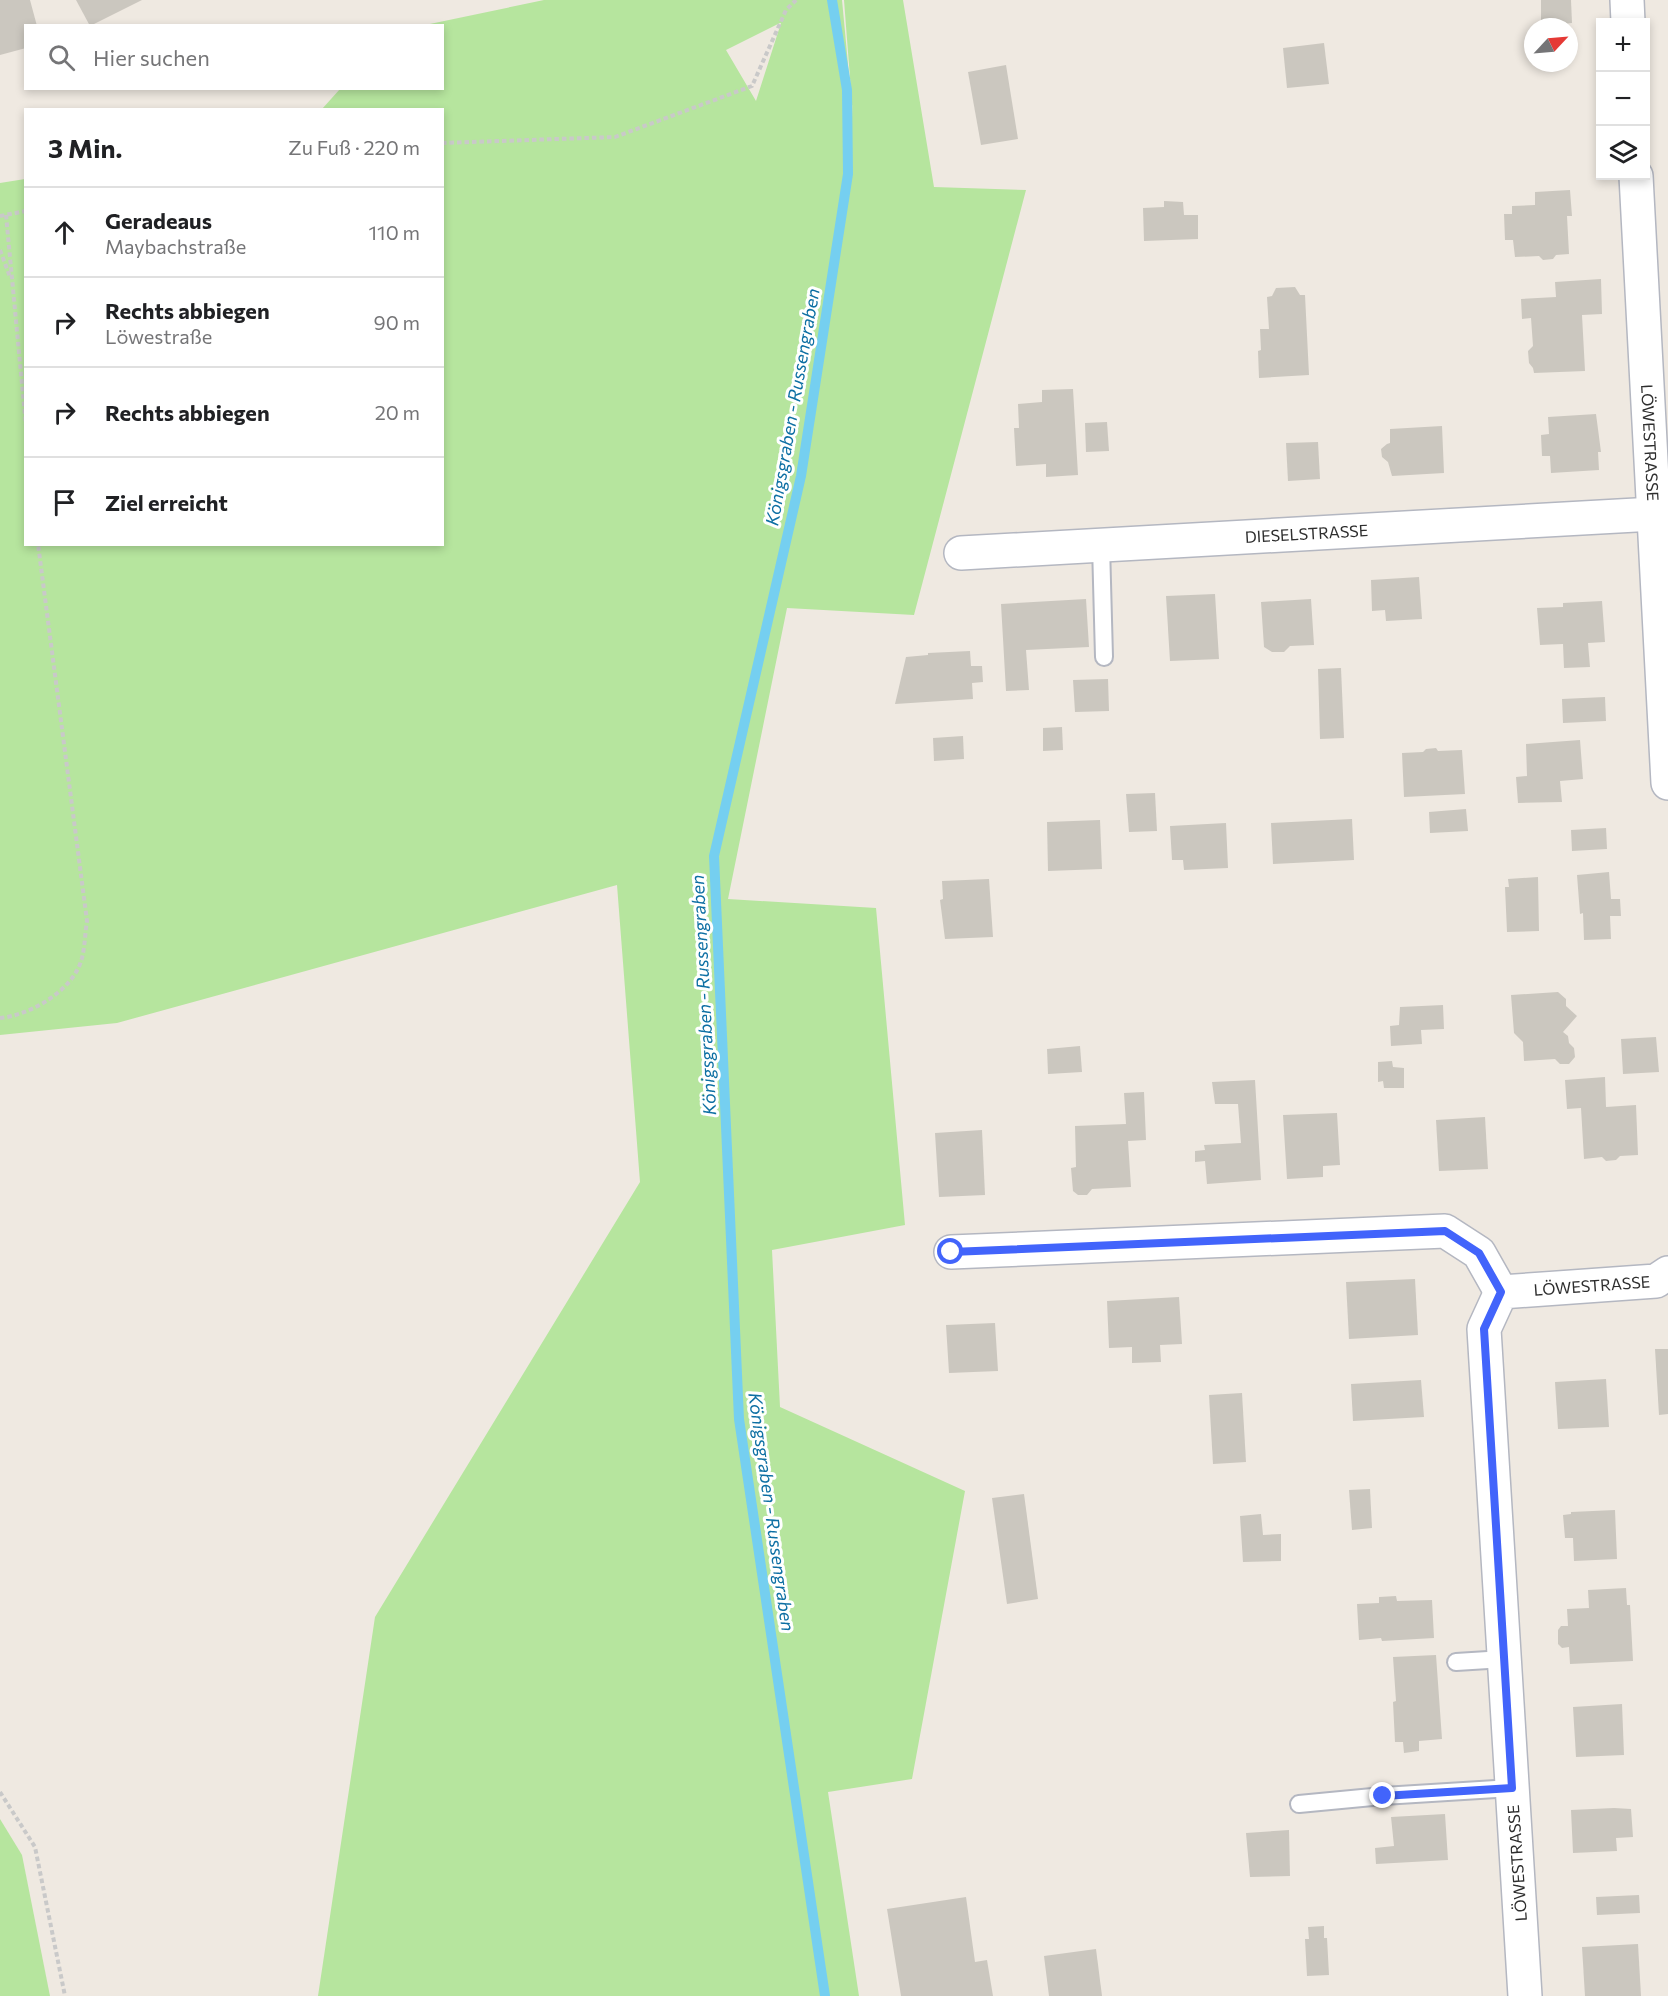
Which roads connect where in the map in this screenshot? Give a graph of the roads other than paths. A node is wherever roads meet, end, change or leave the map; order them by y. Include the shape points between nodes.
1 (1627, 0) edge
2 (1628, 18) edge
3 (1636, 180) edge
4 (1654, 514) junction
5 (1101, 545) junction
6 (961, 553) dead end
7 (1104, 657) dead end
8 (1668, 768) edge
9 (951, 1252) dead end
10 (1668, 1273) edge
11 (1501, 1292) junction
12 (1504, 1659) junction
13 (1456, 1662) dead end
14 (1512, 1788) junction
15 (1299, 1804) dead end
16 (1525, 1996) edge

1 - 2 street
3 - 4 street, LÖWESTRASSE
4 - 5 street, DIESELSTRASSE
4 - 8 street, LÖWESTRASSE
5 - 6 street, DIESELSTRASSE
5 - 7 lane
9 - 11 street via 1445,1231 1479,1253
10 - 11 street, LÖWESTRASSE via 1656,1281
11 - 12 street, LÖWESTRASSE via 1484,1329
12 - 13 lane
12 - 14 street, LÖWESTRASSE
14 - 15 lane
14 - 16 street, LÖWESTRASSE

